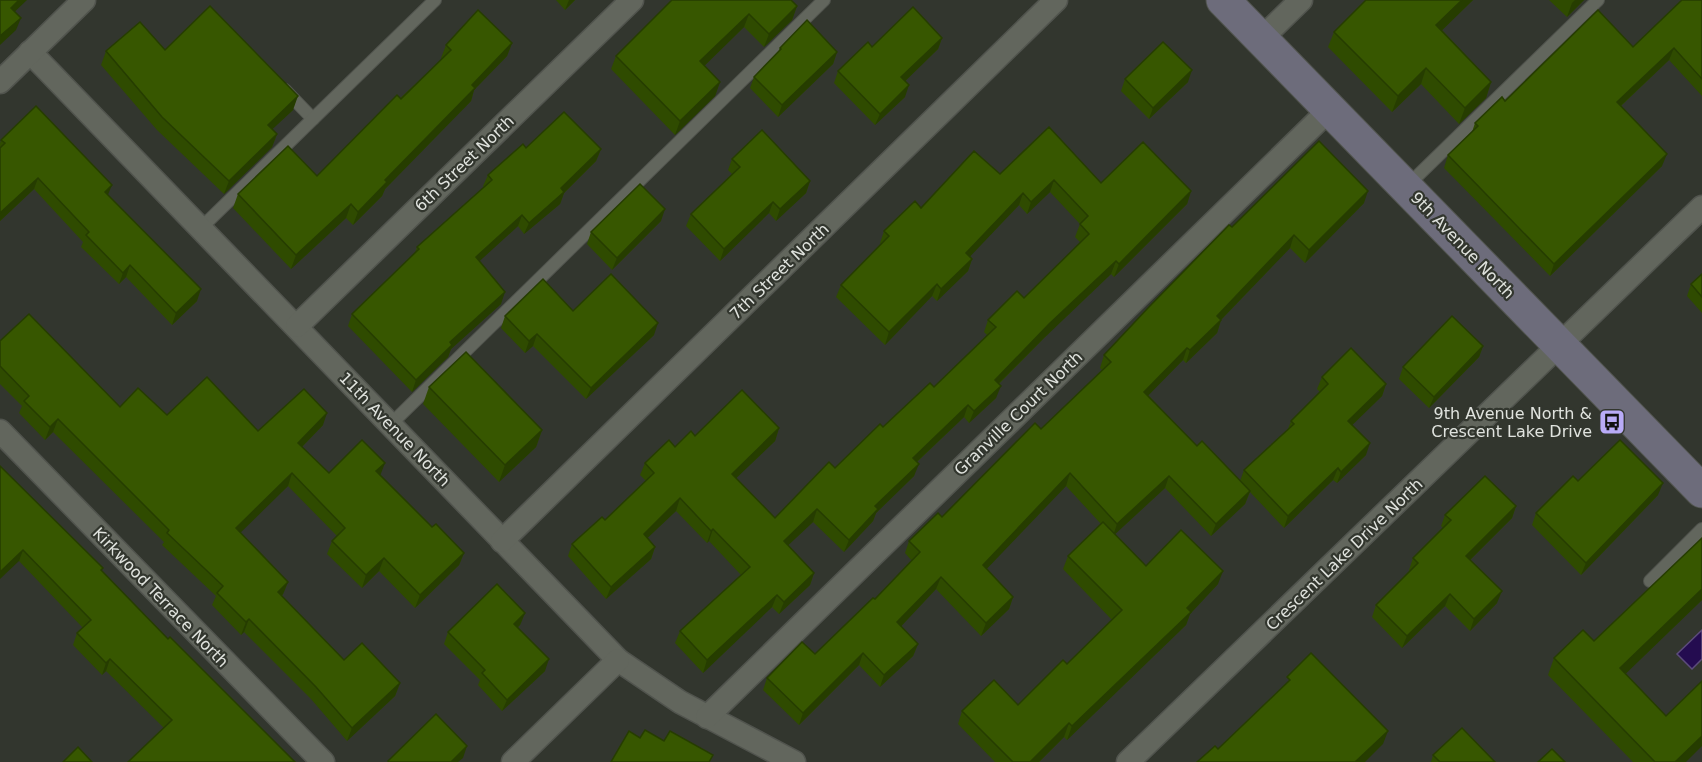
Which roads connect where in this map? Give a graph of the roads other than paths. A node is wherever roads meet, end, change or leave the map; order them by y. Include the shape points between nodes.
1 (84, 0) edge
2 (435, 0) edge
3 (632, 0) edge
4 (824, 0) edge
5 (1056, 0) edge
6 (1223, 0) edge
7 (1301, 0) edge
8 (1598, 0) edge
9 (1261, 39) junction
10 (30, 52) junction
11 (272, 76) edge
12 (0, 82) edge
13 (1330, 109) junction
14 (313, 119) junction
15 (1406, 187) junction
16 (1702, 207) edge
17 (201, 228) junction
18 (297, 326) junction
19 (1560, 345) junction
20 (390, 424) junction
21 (0, 431) edge
22 (1702, 490) edge
23 (1702, 529) edge
24 (502, 541) junction
25 (1650, 581) dead end
26 (618, 660) junction
27 (707, 717) junction
28 (323, 762) edge
29 (513, 762) edge
30 (794, 762) edge
31 (1128, 762) edge

1 - 10 street
2 - 14 lane
3 - 18 street, 6th Street North
4 - 20 lane
5 - 24 street, 7th Street North
6 - 9 street, 9th Avenue North
7 - 9 street
8 - 15 lane
9 - 13 street, 9th Avenue North
10 - 12 street
10 - 17 street, 11th Avenue North
11 - 14 lane
13 - 15 street, 9th Avenue North
13 - 27 street, Granville Court North
14 - 17 lane
15 - 19 street, 9th Avenue North
16 - 19 street, Crescent Lake Drive North
17 - 18 street, 11th Avenue North
18 - 20 street, 11th Avenue North
19 - 22 street, 9th Avenue North
19 - 31 street, Crescent Lake Drive North
20 - 24 street, 11th Avenue North
21 - 28 street, Kirkwood Terrace North
23 - 25 lane
24 - 26 street, 11th Avenue North
26 - 27 street, 11th Avenue North
26 - 29 street
27 - 30 street, 11th Avenue North

